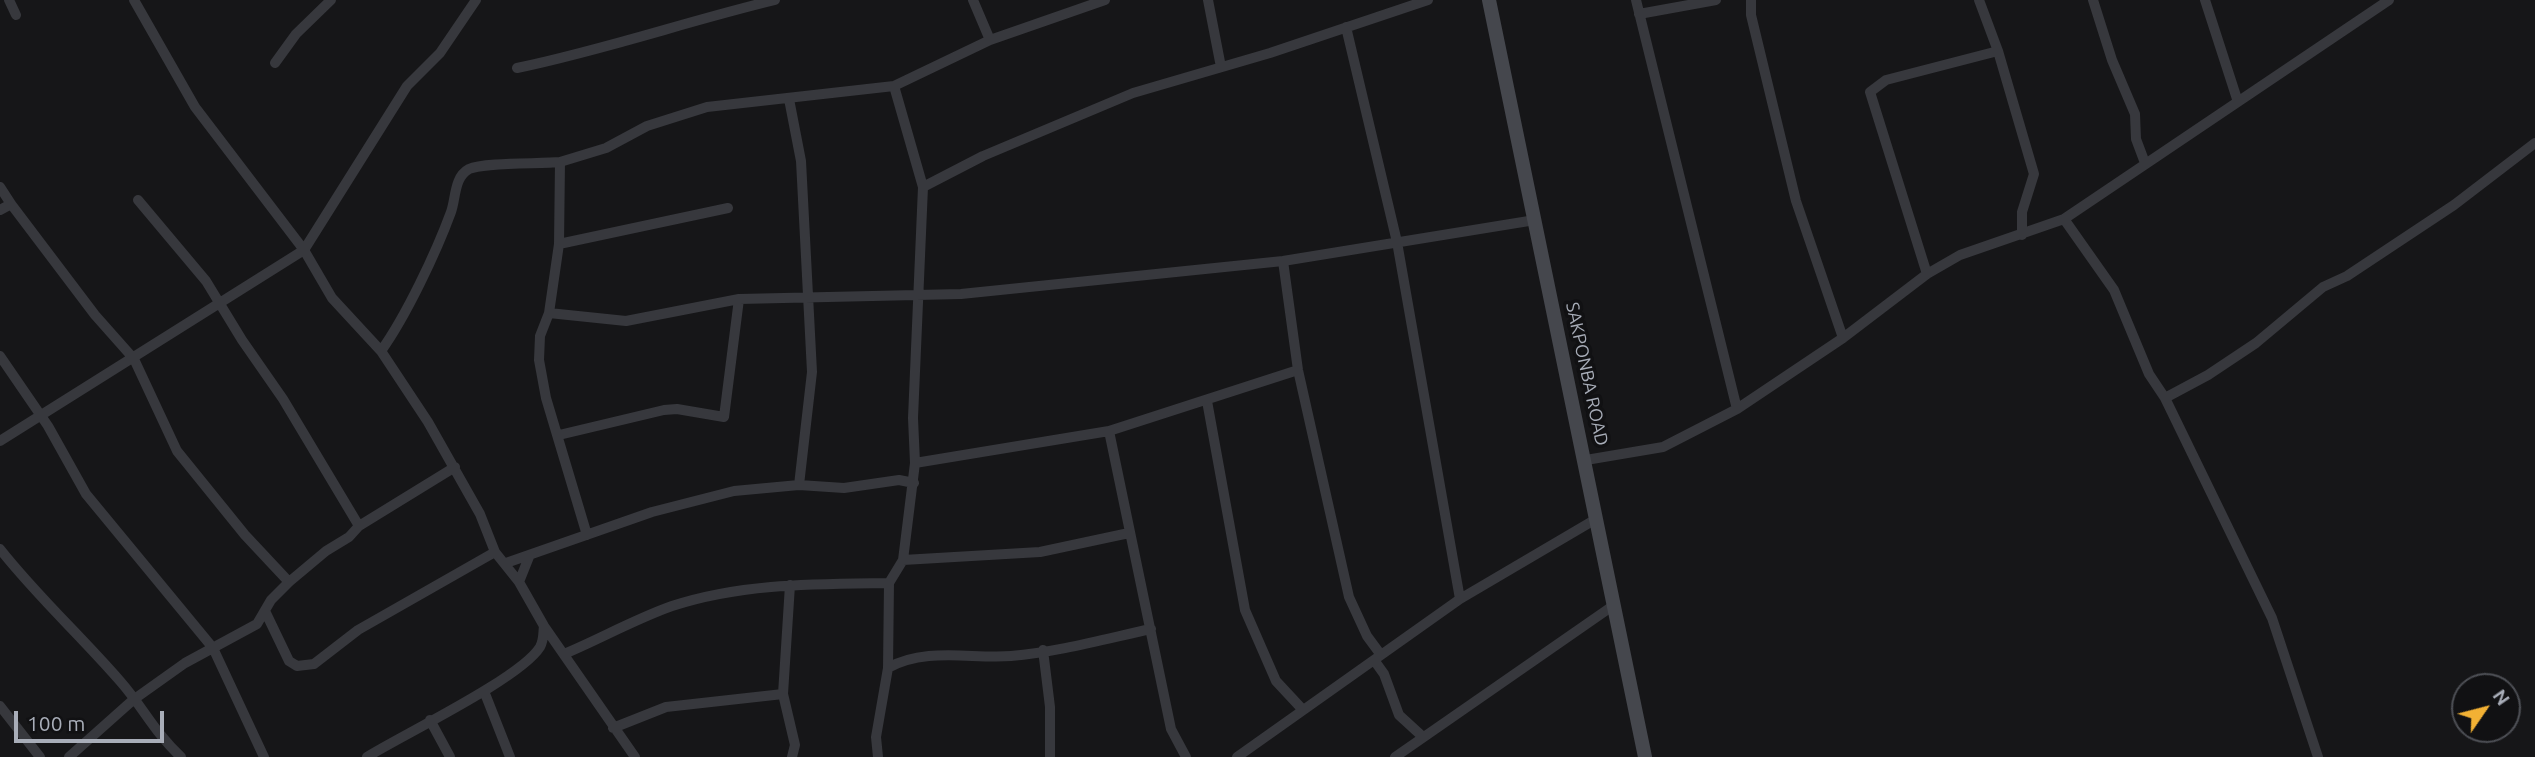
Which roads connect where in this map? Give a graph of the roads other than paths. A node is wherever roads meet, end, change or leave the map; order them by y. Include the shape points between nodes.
1 (9, 0) edge
2 (134, 0) edge
3 (331, 0) edge
4 (476, 0) edge
5 (775, 0) edge
6 (973, 0) edge
7 (1208, 0) edge
8 (1428, 0) edge
9 (1489, 0) edge
10 (1636, 0) edge
11 (1716, 0) edge
12 (1751, 0) edge
13 (1979, 0) edge
14 (2093, 0) edge
15 (2205, 0) edge
16 (2389, 0) edge
17 (1097, 1) edge
18 (1639, 14) junction
19 (16, 15) dead end
20 (1346, 27) junction
21 (990, 40) junction
22 (1998, 51) junction
23 (275, 63) dead end
24 (1222, 67) junction
25 (517, 68) dead end
26 (894, 86) junction
27 (789, 99) junction
28 (2237, 99) junction
29 (2535, 144) edge
30 (560, 162) junction
31 (2145, 163) junction
32 (0, 187) edge
33 (923, 187) junction
34 (138, 200) dead end
35 (11, 204) junction
36 (728, 208) dead end
37 (0, 211) edge
38 (2064, 219) junction
39 (1535, 220) junction
40 (2022, 235) junction
41 (1397, 242) junction
42 (559, 244) junction
43 (304, 250) junction
44 (1283, 261) junction
45 (1927, 274) junction
46 (918, 295) junction
47 (808, 296) junction
48 (739, 299) junction
49 (220, 303) junction
50 (549, 313) junction
51 (1843, 338) junction
52 (381, 351) junction
53 (0, 356) edge
54 (134, 359) junction
55 (1298, 370) junction
56 (2165, 398) junction
57 (1207, 401) junction
58 (1737, 409) junction
59 (40, 418) junction
60 (1109, 431) junction
61 (559, 435) junction
62 (0, 440) edge
63 (1586, 460) junction
64 (915, 463) junction
65 (455, 467) junction
66 (914, 483) junction
67 (799, 485) junction
68 (1596, 519) junction
69 (359, 526) junction
70 (1129, 533) junction
71 (587, 535) junction
72 (0, 550) edge
73 (495, 552) junction
74 (529, 557) junction
75 (903, 560) junction
76 (506, 563) junction
77 (289, 582) junction
78 (519, 582) junction
79 (889, 583) junction
80 (790, 584) junction
81 (1460, 599) junction
82 (1614, 606) junction
83 (265, 611) junction
84 (544, 626) junction
85 (1151, 629) junction
86 (213, 648) junction
87 (1043, 650) junction
88 (564, 654) junction
89 (1377, 657) junction
90 (888, 668) junction
91 (484, 691) junction
92 (783, 694) junction
93 (133, 699) junction
94 (0, 706) edge
95 (1303, 710) junction
96 (430, 720) junction
97 (613, 728) junction
98 (1423, 737) junction
99 (1239, 756) edge
100 (40, 757) edge
101 (69, 757) edge
102 (181, 757) edge
103 (264, 757) edge
104 (367, 757) edge
105 (450, 757) edge
106 (510, 757) edge
107 (635, 757) edge
108 (792, 757) edge
109 (878, 757) edge
110 (1050, 757) edge
111 (1186, 757) edge
112 (1395, 757) edge
113 (1645, 757) edge
114 (2318, 757) edge

1 - 19 street
2 - 43 street via 195,107
3 - 23 street via 296,34
4 - 43 street via 440,53 407,86
5 - 25 street
6 - 21 street
7 - 24 street
8 - 20 street
9 - 39 main road, SAKPONBA ROAD
10 - 18 street
11 - 18 street
12 - 51 street via 1796,201
13 - 22 street
14 - 31 street via 2135,114 2136,139
15 - 28 street
16 - 28 street
17 - 21 street
18 - 58 street
20 - 24 street
20 - 41 street
21 - 26 street
22 - 40 street via 2034,174 2022,212
22 - 45 street via 1886,80 1870,92
24 - 33 street via 1133,93 983,156
26 - 27 street
26 - 33 street
27 - 30 street via 707,107
27 - 47 street via 801,161
28 - 31 street
29 - 56 street via 2454,205 2323,287 2256,343
30 - 42 street
30 - 52 street via 485,166 463,174 451,211 396,329
31 - 38 street
32 - 35 street
33 - 46 street
34 - 49 street
35 - 37 street
35 - 54 street
36 - 42 street
38 - 40 street
38 - 56 street via 2114,290 2149,374
39 - 41 street
39 - 63 main road, SAKPONBA ROAD
40 - 45 street via 1960,255
41 - 44 street
41 - 81 street
42 - 50 street
43 - 49 street
43 - 52 street via 332,298
44 - 46 street
44 - 55 street
45 - 51 street
46 - 47 street
46 - 64 street
47 - 48 street
47 - 67 street via 812,372
48 - 50 street via 626,321
48 - 61 street via 724,416 664,410
49 - 54 street
49 - 69 street
50 - 61 street via 540,336 539,360
51 - 58 street
52 - 65 street
53 - 59 street
54 - 59 street
54 - 77 street via 177,451
55 - 57 street
55 - 89 street via 1349,597
56 - 114 street via 2272,618
57 - 60 street
57 - 95 street via 1245,610 1276,681
58 - 63 street via 1663,447
59 - 62 street
59 - 86 street via 86,494
60 - 64 street
60 - 70 street
61 - 71 street
63 - 68 main road, SAKPONBA ROAD
64 - 66 street
65 - 69 street
65 - 73 street
66 - 67 street via 899,480 844,488
66 - 75 street
67 - 71 street via 734,491
68 - 81 street
68 - 82 main road, SAKPONBA ROAD
69 - 77 street
70 - 75 street via 1040,552
70 - 85 street
71 - 74 street
72 - 93 street
73 - 76 street
73 - 83 street via 358,630 314,664 297,666 289,661
74 - 76 street
74 - 78 street
75 - 79 street
76 - 78 street
77 - 83 street
78 - 84 street
79 - 80 street
79 - 90 street
80 - 88 street via 723,593 670,607
80 - 92 street
81 - 89 street
82 - 98 street
82 - 113 main road, SAKPONBA ROAD
83 - 86 street via 257,624
84 - 88 street
84 - 91 street via 539,648
85 - 87 street
85 - 111 street via 1171,729
86 - 93 street
86 - 103 street
87 - 90 street via 1011,656 910,659
87 - 110 street via 1051,707
88 - 97 street
89 - 95 street
89 - 98 street via 1399,715
90 - 109 street via 876,737
91 - 96 street
91 - 106 street
92 - 97 street via 666,707
92 - 108 street via 795,745
93 - 101 street
93 - 102 street via 161,739
94 - 100 street
95 - 99 street
96 - 104 street
96 - 105 street
97 - 107 street
98 - 112 street

